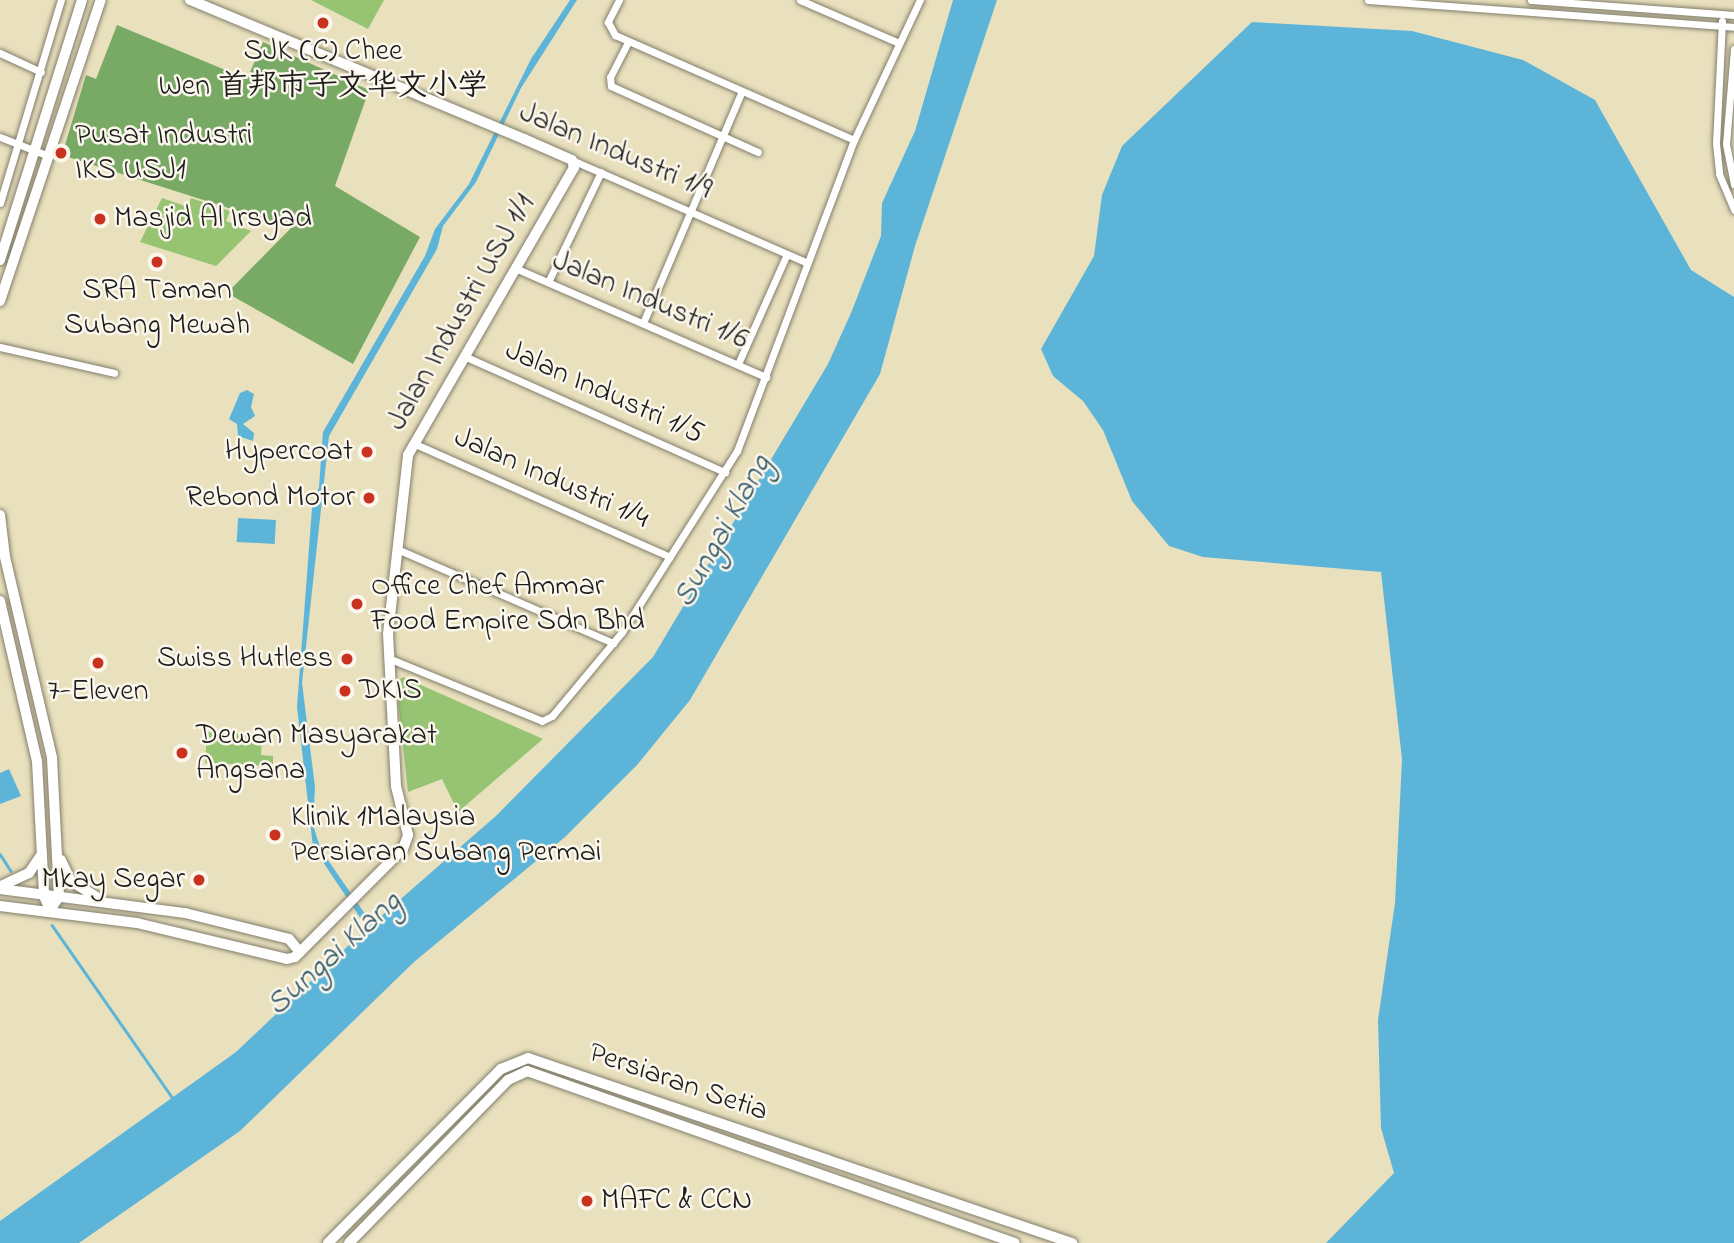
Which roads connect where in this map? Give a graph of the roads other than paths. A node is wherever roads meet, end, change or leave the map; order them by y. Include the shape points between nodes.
1 (61, 0) edge
2 (82, 0) edge
3 (101, 0) edge
4 (190, 0) edge
5 (619, 0) edge
6 (800, 0) edge
7 (920, 0) edge
8 (1368, 0) edge
9 (1531, 0) edge
10 (1722, 14) junction
11 (1734, 15) edge
12 (1722, 26) junction
13 (1734, 27) edge
14 (628, 42) junction
15 (899, 43) junction
16 (1734, 50) edge
17 (0, 52) edge
18 (41, 72) junction
19 (742, 92) junction
20 (0, 137) edge
21 (724, 137) junction
22 (854, 140) junction
23 (19, 146) junction
24 (35, 152) junction
25 (758, 152) dead end
26 (49, 156) junction
27 (572, 160) junction
28 (601, 172) junction
29 (1734, 184) edge
30 (0, 203) edge
31 (1734, 210) edge
32 (690, 211) junction
33 (787, 254) junction
34 (0, 260) edge
35 (806, 262) junction
36 (515, 268) junction
37 (548, 282) junction
38 (0, 302) edge
39 (643, 323) junction
40 (0, 347) edge
41 (464, 356) junction
42 (738, 365) junction
43 (114, 373) dead end
44 (766, 377) junction
45 (412, 443) junction
46 (725, 472) junction
47 (0, 515) edge
48 (397, 549) junction
49 (670, 557) junction
50 (0, 601) edge
51 (613, 643) junction
52 (388, 658) junction
53 (43, 850) junction
54 (59, 853) junction
55 (0, 888) edge
56 (44, 896) junction
57 (59, 897) junction
58 (103, 901) junction
59 (0, 906) edge
60 (50, 911) junction
61 (300, 952) junction
62 (523, 1058) junction
63 (523, 1072) junction
64 (996, 1216) junction
65 (989, 1239) edge
66 (328, 1243) edge
67 (349, 1243) edge
68 (1015, 1243) edge
69 (1072, 1243) edge

1 - 18 street
2 - 24 street
3 - 26 street
4 - 27 street, Jalan Industri 1/9
5 - 14 street via 609,27
6 - 15 street
7 - 15 street
8 - 12 street
9 - 10 street
10 - 11 street
10 - 12 street
12 - 13 street
12 - 31 street via 1716,143 1719,174
14 - 19 street
14 - 21 street via 610,77 611,86
15 - 22 street
16 - 29 street via 1726,144
17 - 18 street
18 - 23 street
19 - 21 street
19 - 22 street
20 - 23 street
21 - 25 street
21 - 32 street
22 - 35 street
23 - 24 street
23 - 30 street
24 - 26 street
24 - 34 street
26 - 38 street
27 - 28 street, Jalan Industri 1/9
27 - 36 street, Jalan Industri USJ 1/1 via 574,168
28 - 32 street, Jalan Industri 1/9
28 - 37 street
32 - 33 street, Jalan Industri 1/9
32 - 39 street
33 - 35 street, Jalan Industri 1/9
33 - 42 street
35 - 44 street
36 - 37 street, Jalan Industri 1/6
36 - 41 street, Jalan Industri USJ 1/1
37 - 39 street, Jalan Industri 1/6
39 - 42 street, Jalan Industri 1/6
40 - 43 street
41 - 45 street, Jalan Industri USJ 1/1
41 - 46 street, Jalan Industri 1/5
42 - 44 street, Jalan Industri 1/6
44 - 46 street
45 - 48 street, Jalan Industri USJ 1/1
45 - 49 street, Jalan Industri 1/4
46 - 49 street
47 - 54 street via 5,557 52,758
48 - 51 street
48 - 52 street, Jalan Industri USJ 1/1
49 - 51 street
50 - 53 street via 37,761
51 - 52 street via 552,716 532,720
52 - 61 street, Jalan Industri USJ 1/1 via 396,786 408,835 403,849
53 - 55 street via 29,873
53 - 56 street
54 - 57 street
54 - 58 street via 71,881
55 - 56 street
56 - 57 street
56 - 60 street
57 - 58 street
57 - 60 street
58 - 61 street via 185,913 289,939
59 - 60 street
60 - 61 street via 137,923 287,958
62 - 63 street
62 - 64 street, Persiaran Setia
62 - 66 street via 492,1077
63 - 65 street, Persiaran Setia via 537,1072
63 - 67 street via 508,1080
64 - 65 street
64 - 69 street, Persiaran Setia
65 - 68 street, Persiaran Setia

